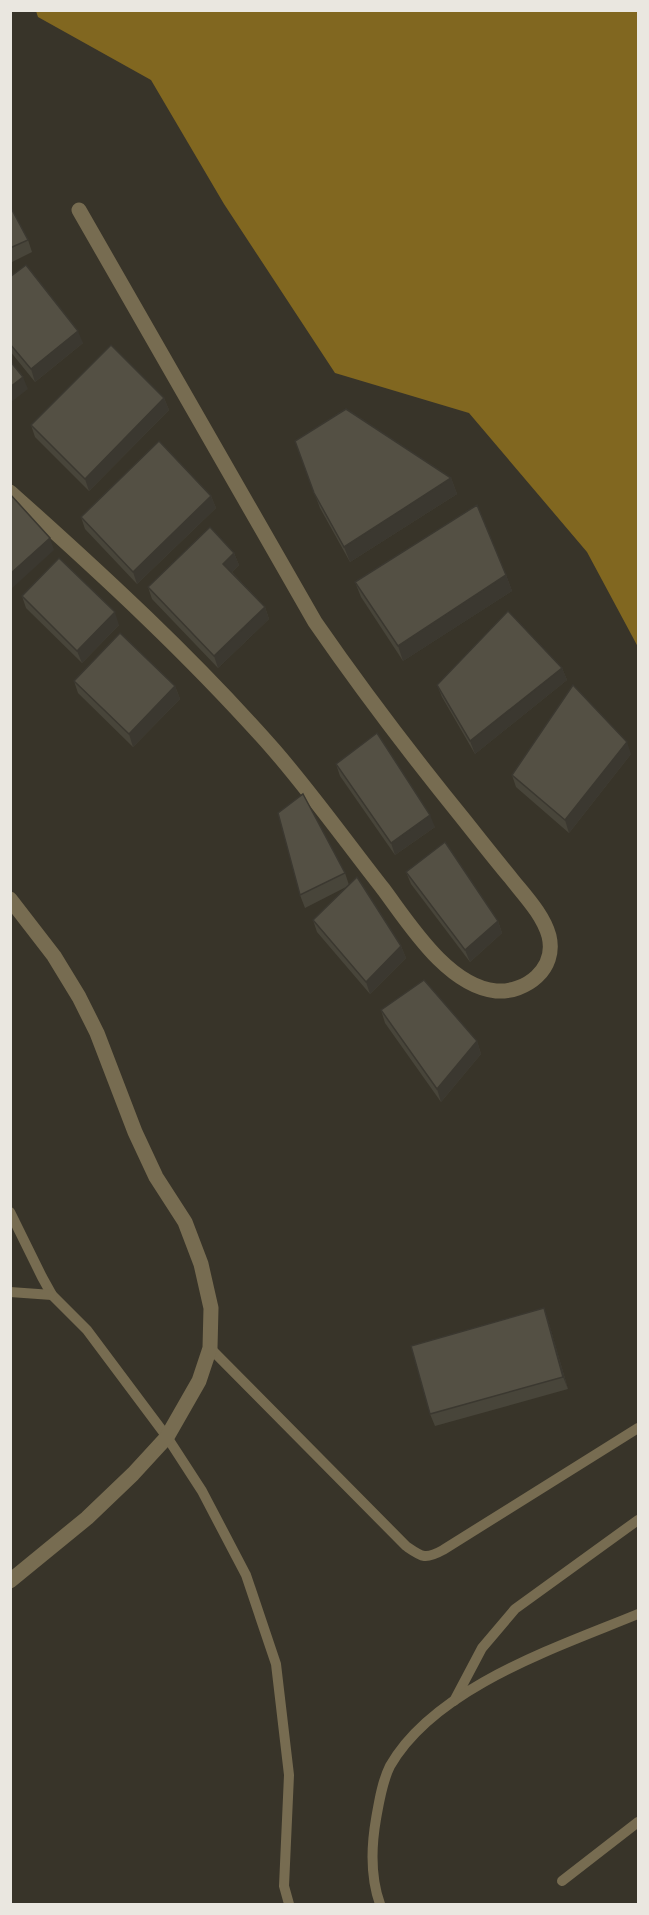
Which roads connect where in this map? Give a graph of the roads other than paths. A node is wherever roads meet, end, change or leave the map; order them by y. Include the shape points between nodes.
1 (79, 210) dead end
2 (10, 492) edge
3 (10, 899) edge
4 (10, 1212) edge
5 (10, 1292) edge
6 (52, 1294) junction
7 (210, 1348) junction
8 (639, 1428) edge
9 (167, 1437) junction
10 (639, 1520) edge
11 (10, 1581) edge
12 (639, 1614) edge
13 (454, 1701) junction
14 (639, 1822) edge
15 (562, 1881) dead end
16 (289, 1905) edge
17 (380, 1905) edge

1 - 2 street via 315,622 544,924 550,943 542,973 528,985 495,991 476,986 453,972 414,933 331,819 273,750 88,562
3 - 7 street via 54,956 79,997 156,1177 185,1222 201,1264 211,1308
4 - 6 lane
5 - 6 lane
6 - 9 lane via 87,1330
7 - 8 lane via 405,1546 421,1556 431,1557 443,1550
7 - 9 street via 199,1381
9 - 11 street via 87,1518
9 - 16 lane via 202,1491 246,1575 276,1664 289,1775 284,1886
10 - 13 lane via 516,1609 482,1648
12 - 13 lane via 504,1670
13 - 17 lane via 410,1737 389,1768 372,1841 373,1885
14 - 15 lane

